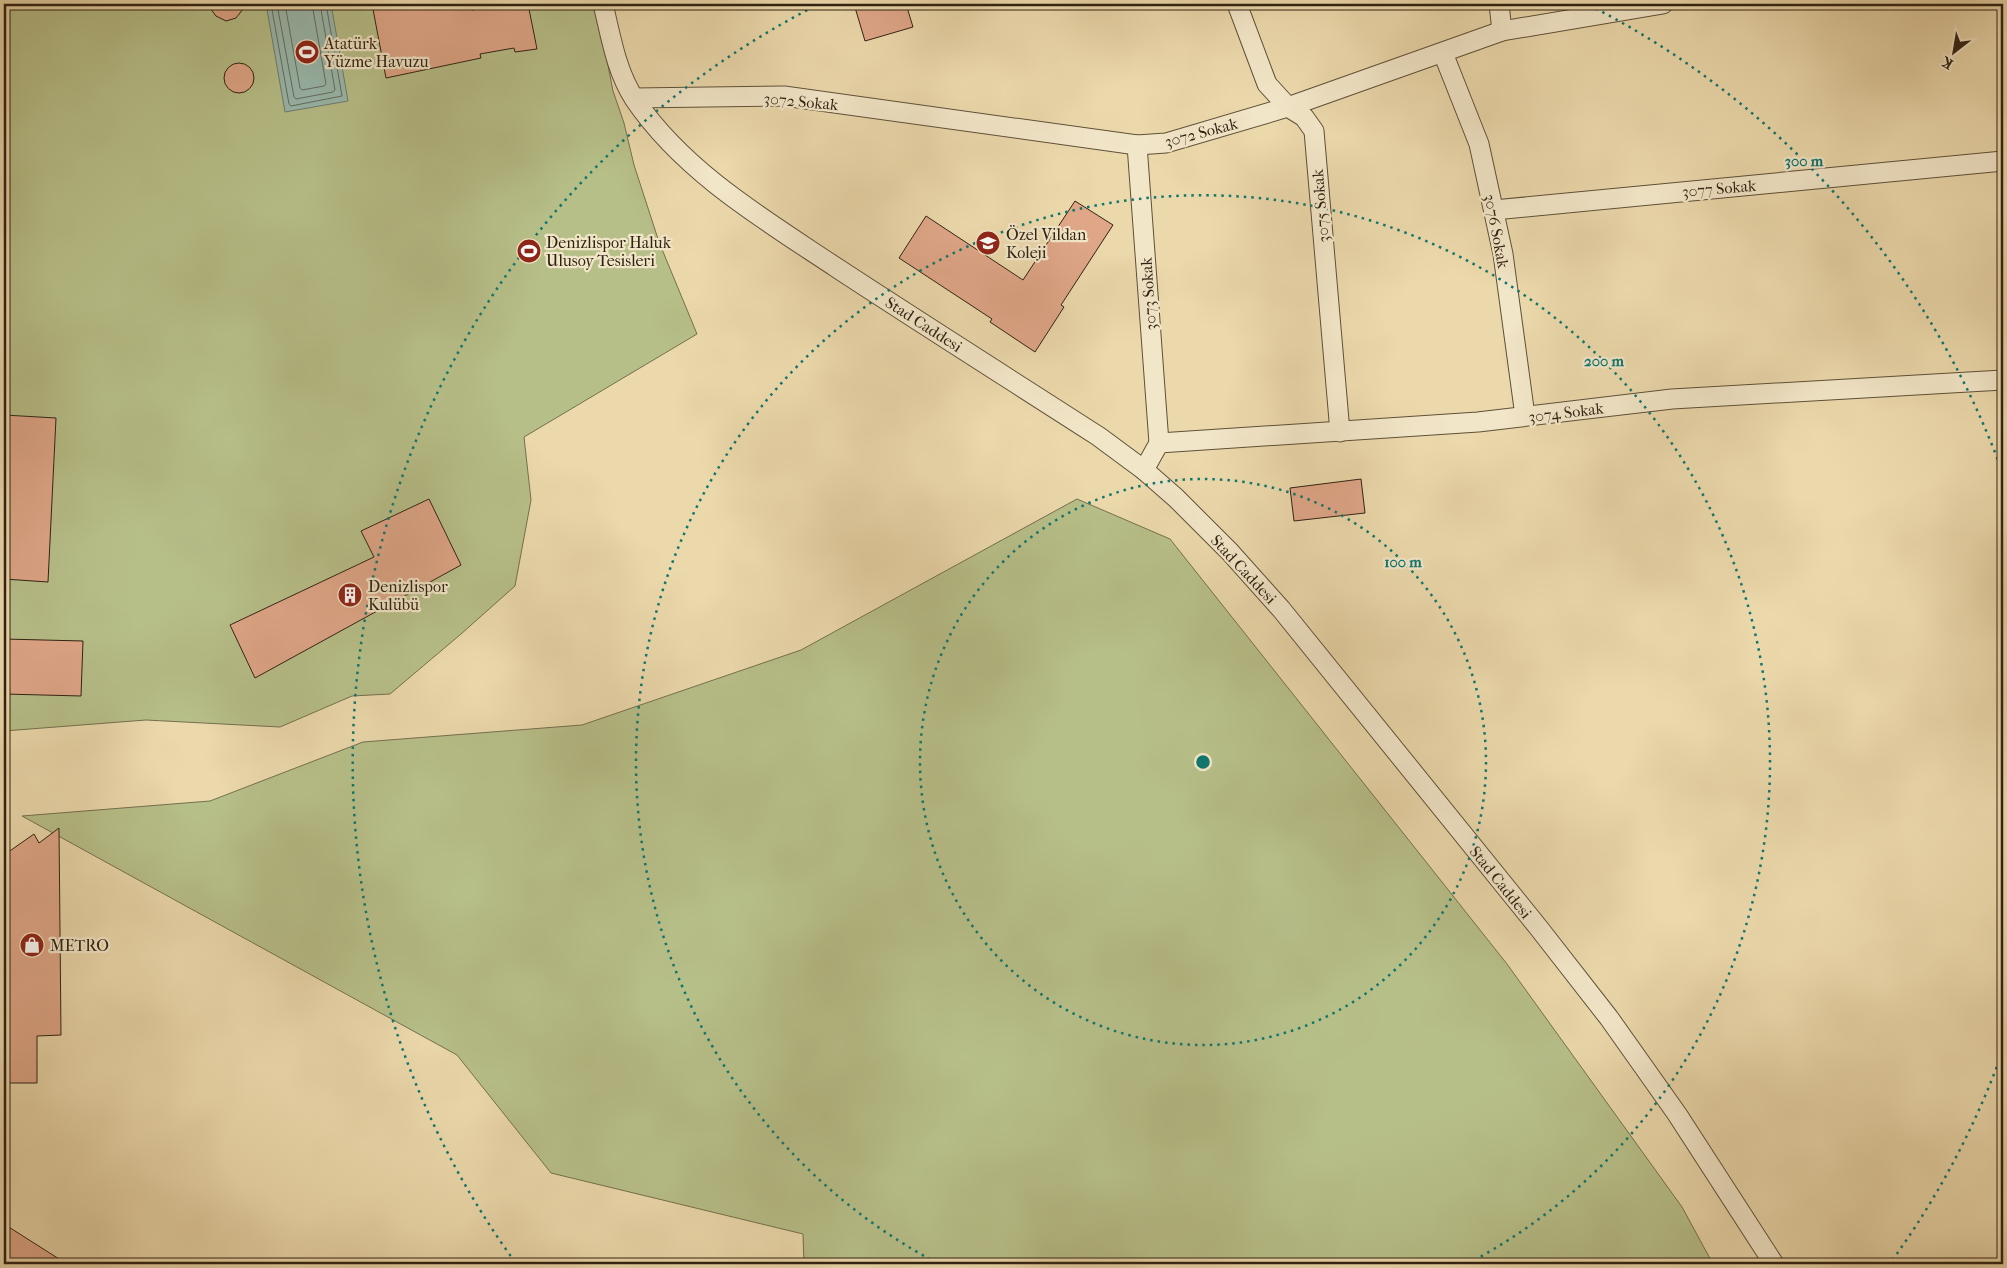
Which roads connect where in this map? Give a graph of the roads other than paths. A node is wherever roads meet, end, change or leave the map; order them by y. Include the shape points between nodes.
1 (603, 4) edge
2 (1237, 4) edge
3 (1499, 4) edge
4 (1664, 4) edge
5 (1502, 31) junction
6 (1442, 53) junction
7 (634, 98) junction
8 (1288, 107) junction
9 (1137, 145) junction
10 (2003, 161) edge
11 (1494, 210) junction
12 (2003, 380) edge
13 (1525, 416) junction
14 (1340, 432) junction
15 (1158, 443) junction
16 (1144, 470) junction
17 (1774, 1264) edge

1 - 7 street, Stad Caddesi via 619,71
2 - 8 street, 3075 Sokak via 1267,84
3 - 5 street
4 - 5 street, 3072 Sokak
5 - 6 street, 3072 Sokak
6 - 8 street, 3072 Sokak
6 - 11 street, 3076 Sokak via 1479,144
7 - 9 street, 3072 Sokak via 784,96
7 - 16 street, Stad Caddesi via 662,134 716,184 891,303 1098,436
8 - 9 street, 3072 Sokak via 1166,143
8 - 14 street, 3075 Sokak via 1304,117 1314,132
9 - 15 street, 3073 Sokak
10 - 11 street, 3077 Sokak
11 - 13 street, 3076 Sokak
12 - 13 street, 3074 Sokak via 1672,399
13 - 14 street, 3074 Sokak
14 - 15 street, 3074 Sokak
15 - 16 street
16 - 17 street, Stad Caddesi via 1230,552 1281,609 1538,927 1609,1018 1671,1106

